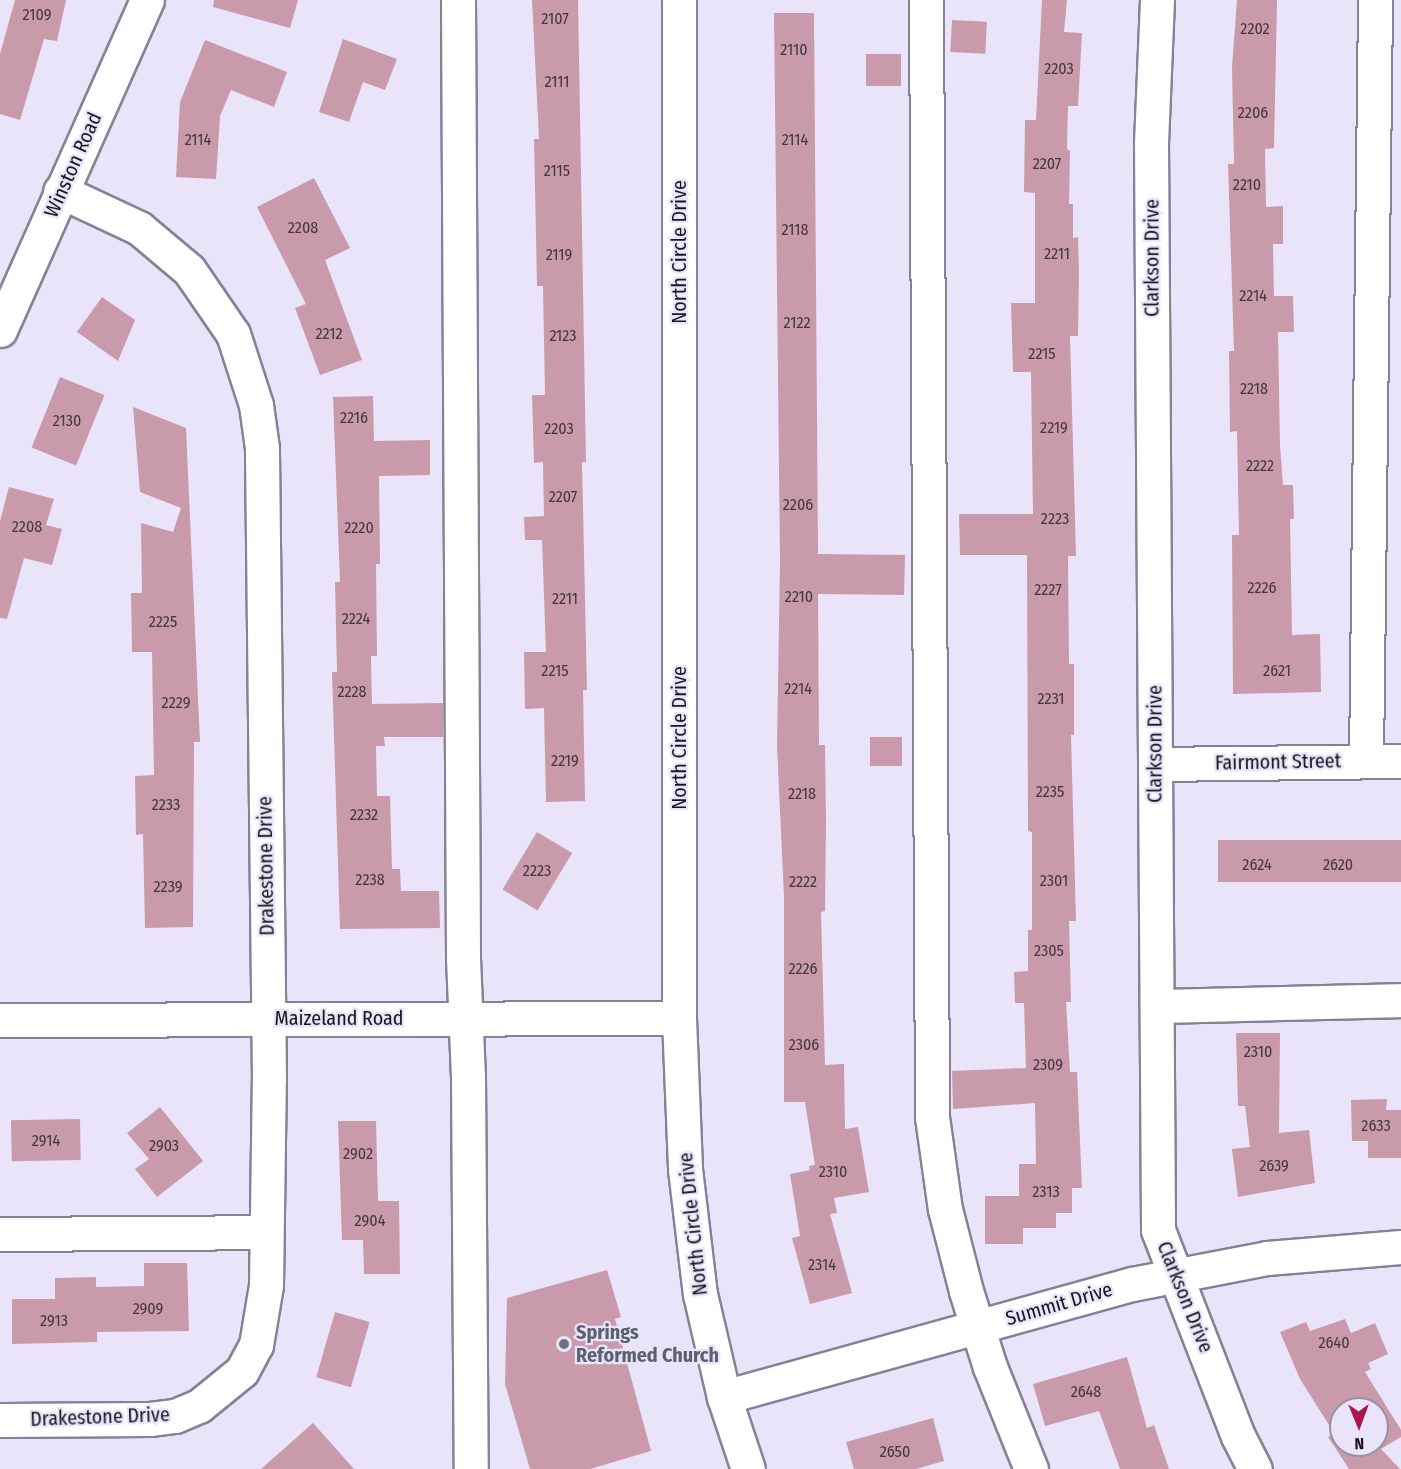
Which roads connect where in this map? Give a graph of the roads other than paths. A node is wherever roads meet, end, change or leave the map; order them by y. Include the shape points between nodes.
1 (147, 0) edge
2 (458, 0) edge
3 (679, 0) edge
4 (926, 0) edge
5 (1157, 0) edge
6 (1375, 0) edge
7 (60, 191) junction
8 (0, 330) edge
9 (1401, 760) edge
10 (1366, 761) junction
11 (1155, 764) junction
12 (1401, 1000) edge
13 (1157, 1006) junction
14 (268, 1018) junction
15 (466, 1018) junction
16 (679, 1018) junction
17 (0, 1020) edge
18 (265, 1232) junction
19 (0, 1234) edge
20 (1401, 1247) edge
21 (1177, 1274) junction
22 (977, 1327) junction
23 (724, 1397) junction
24 (0, 1420) edge
25 (471, 1469) edge
26 (748, 1469) edge
27 (1031, 1469) edge
28 (1255, 1469) edge

1 - 7 street, Winston Road
2 - 15 street
3 - 16 street, North Circle Drive
4 - 22 street via 932,1117 945,1209
5 - 11 street, Clarkson Drive via 1151,142
6 - 10 street
7 - 8 street, Winston Road
7 - 14 street, Drakestone Drive via 139,228 181,263 212,299 247,369 262,448
9 - 10 street, Fairmont Street
10 - 11 street, Fairmont Street
11 - 13 street, Clarkson Drive
12 - 13 street
13 - 21 street, Clarkson Drive via 1158,1230
14 - 15 street, Maizeland Road
14 - 17 street, Maizeland Road
14 - 18 street, Drakestone Drive
15 - 16 street, Maizeland Road
15 - 25 street
16 - 23 street, North Circle Drive via 692,1240
18 - 19 street
18 - 24 street, Drakestone Drive via 263,1317 256,1345 242,1371 214,1395 175,1416 150,1419
20 - 21 street, Summit Drive via 1267,1258
21 - 22 street, Summit Drive
21 - 28 street, Clarkson Drive via 1238,1436
22 - 23 street, Summit Drive
22 - 27 street
23 - 26 street, North Circle Drive

